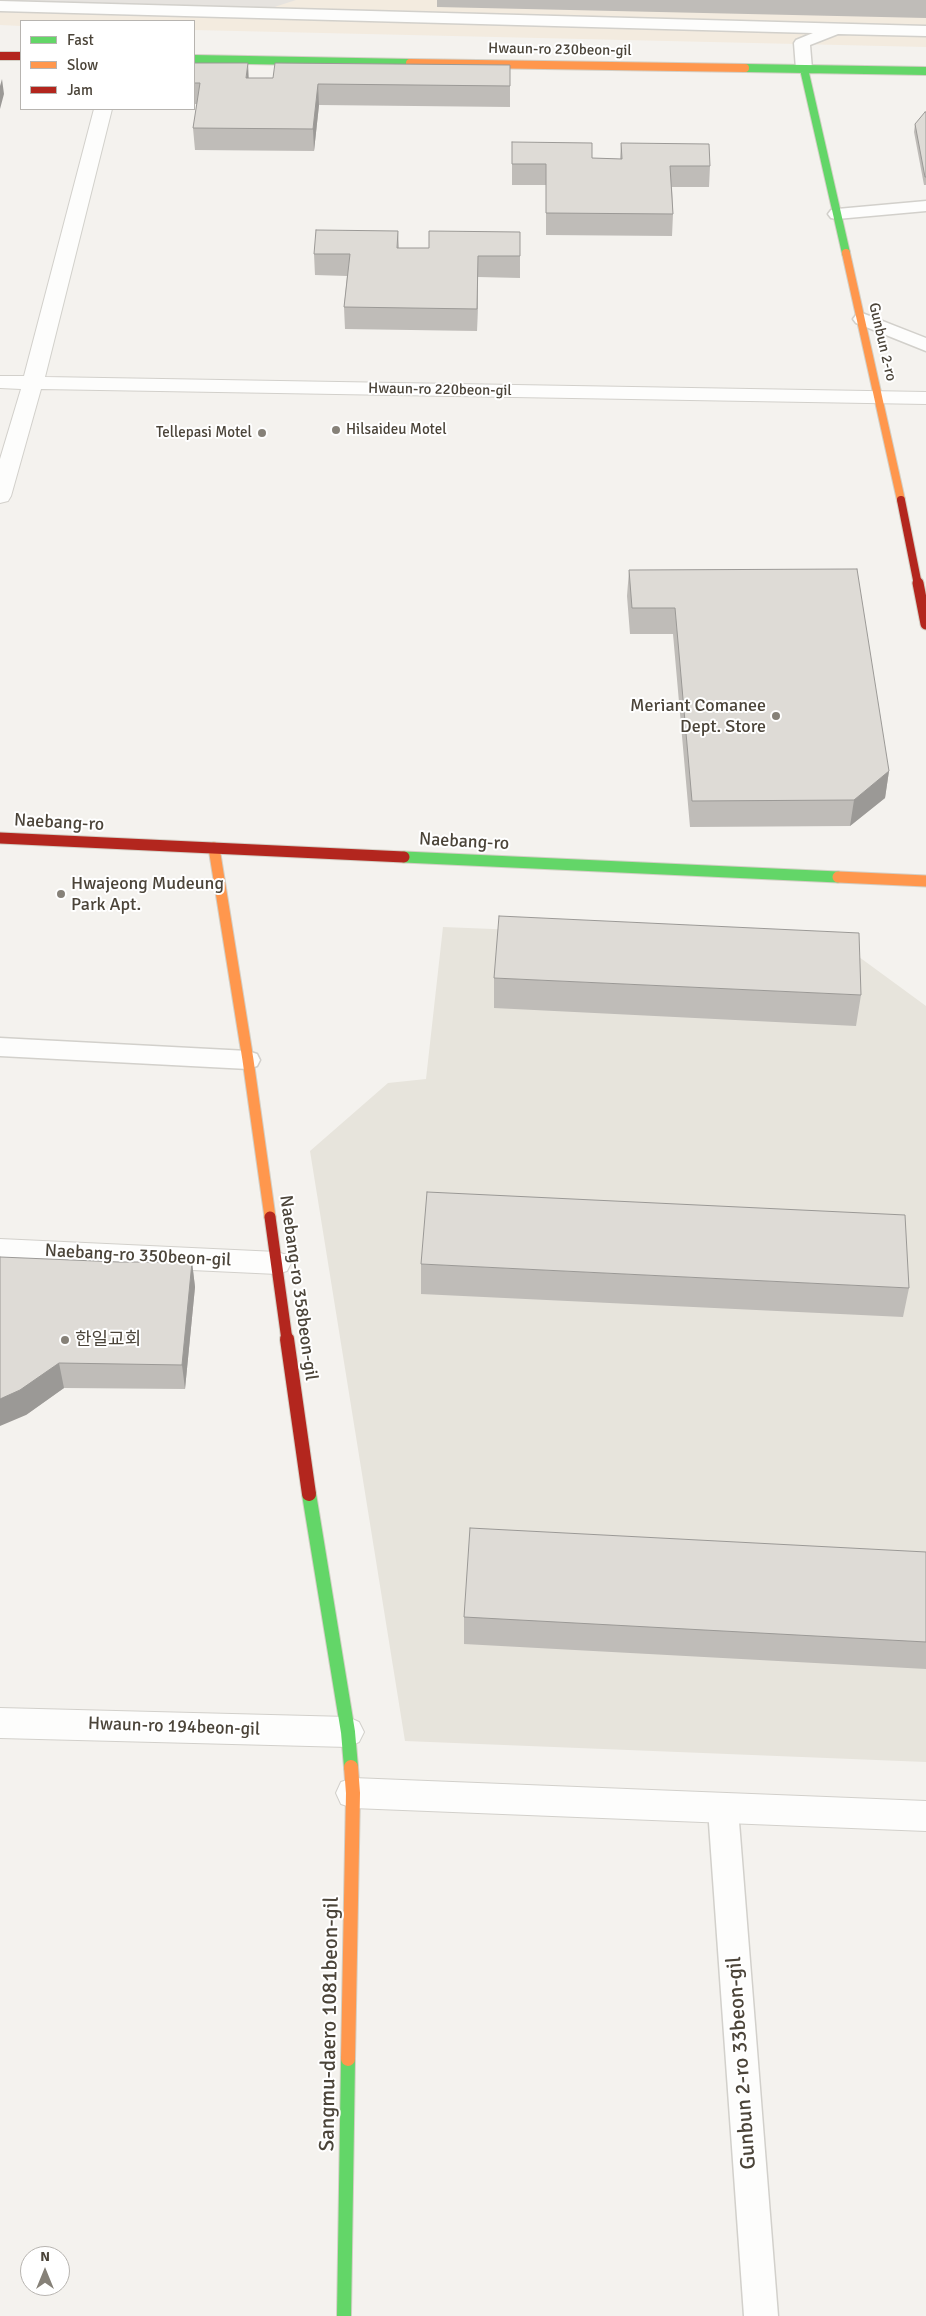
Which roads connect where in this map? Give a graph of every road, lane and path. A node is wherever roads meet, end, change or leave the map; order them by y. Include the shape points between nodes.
1 (226, 5) edge
2 (0, 6) edge
3 (836, 29) junction
4 (926, 31) edge
5 (0, 56) edge
6 (20, 56) edge
7 (195, 59) edge
8 (804, 68) junction
9 (926, 71) edge
10 (103, 110) edge
11 (926, 206) edge
12 (837, 214) junction
13 (862, 319) junction
14 (926, 346) edge
15 (0, 382) edge
16 (33, 382) junction
17 (880, 398) junction
18 (926, 398) edge
19 (0, 496) edge
20 (926, 624) edge
21 (0, 838) edge
22 (214, 848) junction
23 (926, 881) edge
24 (0, 1047) edge
25 (248, 1060) junction
26 (0, 1250) edge
27 (277, 1263) junction
28 (0, 1722) edge
29 (348, 1732) junction
30 (353, 1794) junction
31 (724, 1809) junction
32 (926, 1816) edge
33 (344, 2316) edge
34 (761, 2316) edge

1 - 2 lane
1 - 3 lane
3 - 4 lane
3 - 8 lane via 802,43
5 - 6 street
7 - 8 street, Hwaun-ro 230beon-gil
8 - 9 street, Hwaun-ro 230beon-gil
8 - 12 street, Gunbun 2-ro
10 - 16 street
11 - 12 lane
12 - 13 street, Gunbun 2-ro
13 - 14 lane
13 - 17 street, Gunbun 2-ro
15 - 16 street, Hwaun-ro 220beon-gil
16 - 17 street, Hwaun-ro 220beon-gil
16 - 19 street
17 - 18 street, Hwaun-ro 220beon-gil
17 - 20 street, Gunbun 2-ro
21 - 22 street, Naebang-ro
22 - 23 street, Naebang-ro
22 - 25 street, Naebang-ro 358beon-gil
24 - 25 lane
25 - 27 street, Naebang-ro 358beon-gil
26 - 27 street, Naebang-ro 350beon-gil
27 - 29 street, Naebang-ro 358beon-gil via 313,1522
28 - 29 street, Hwaun-ro 194beon-gil
29 - 30 street, Sangmu-daero 1081beon-gil
30 - 31 street
30 - 33 street, Sangmu-daero 1081beon-gil
31 - 32 street
31 - 34 lane, Gunbun 2-ro 33beon-gil

